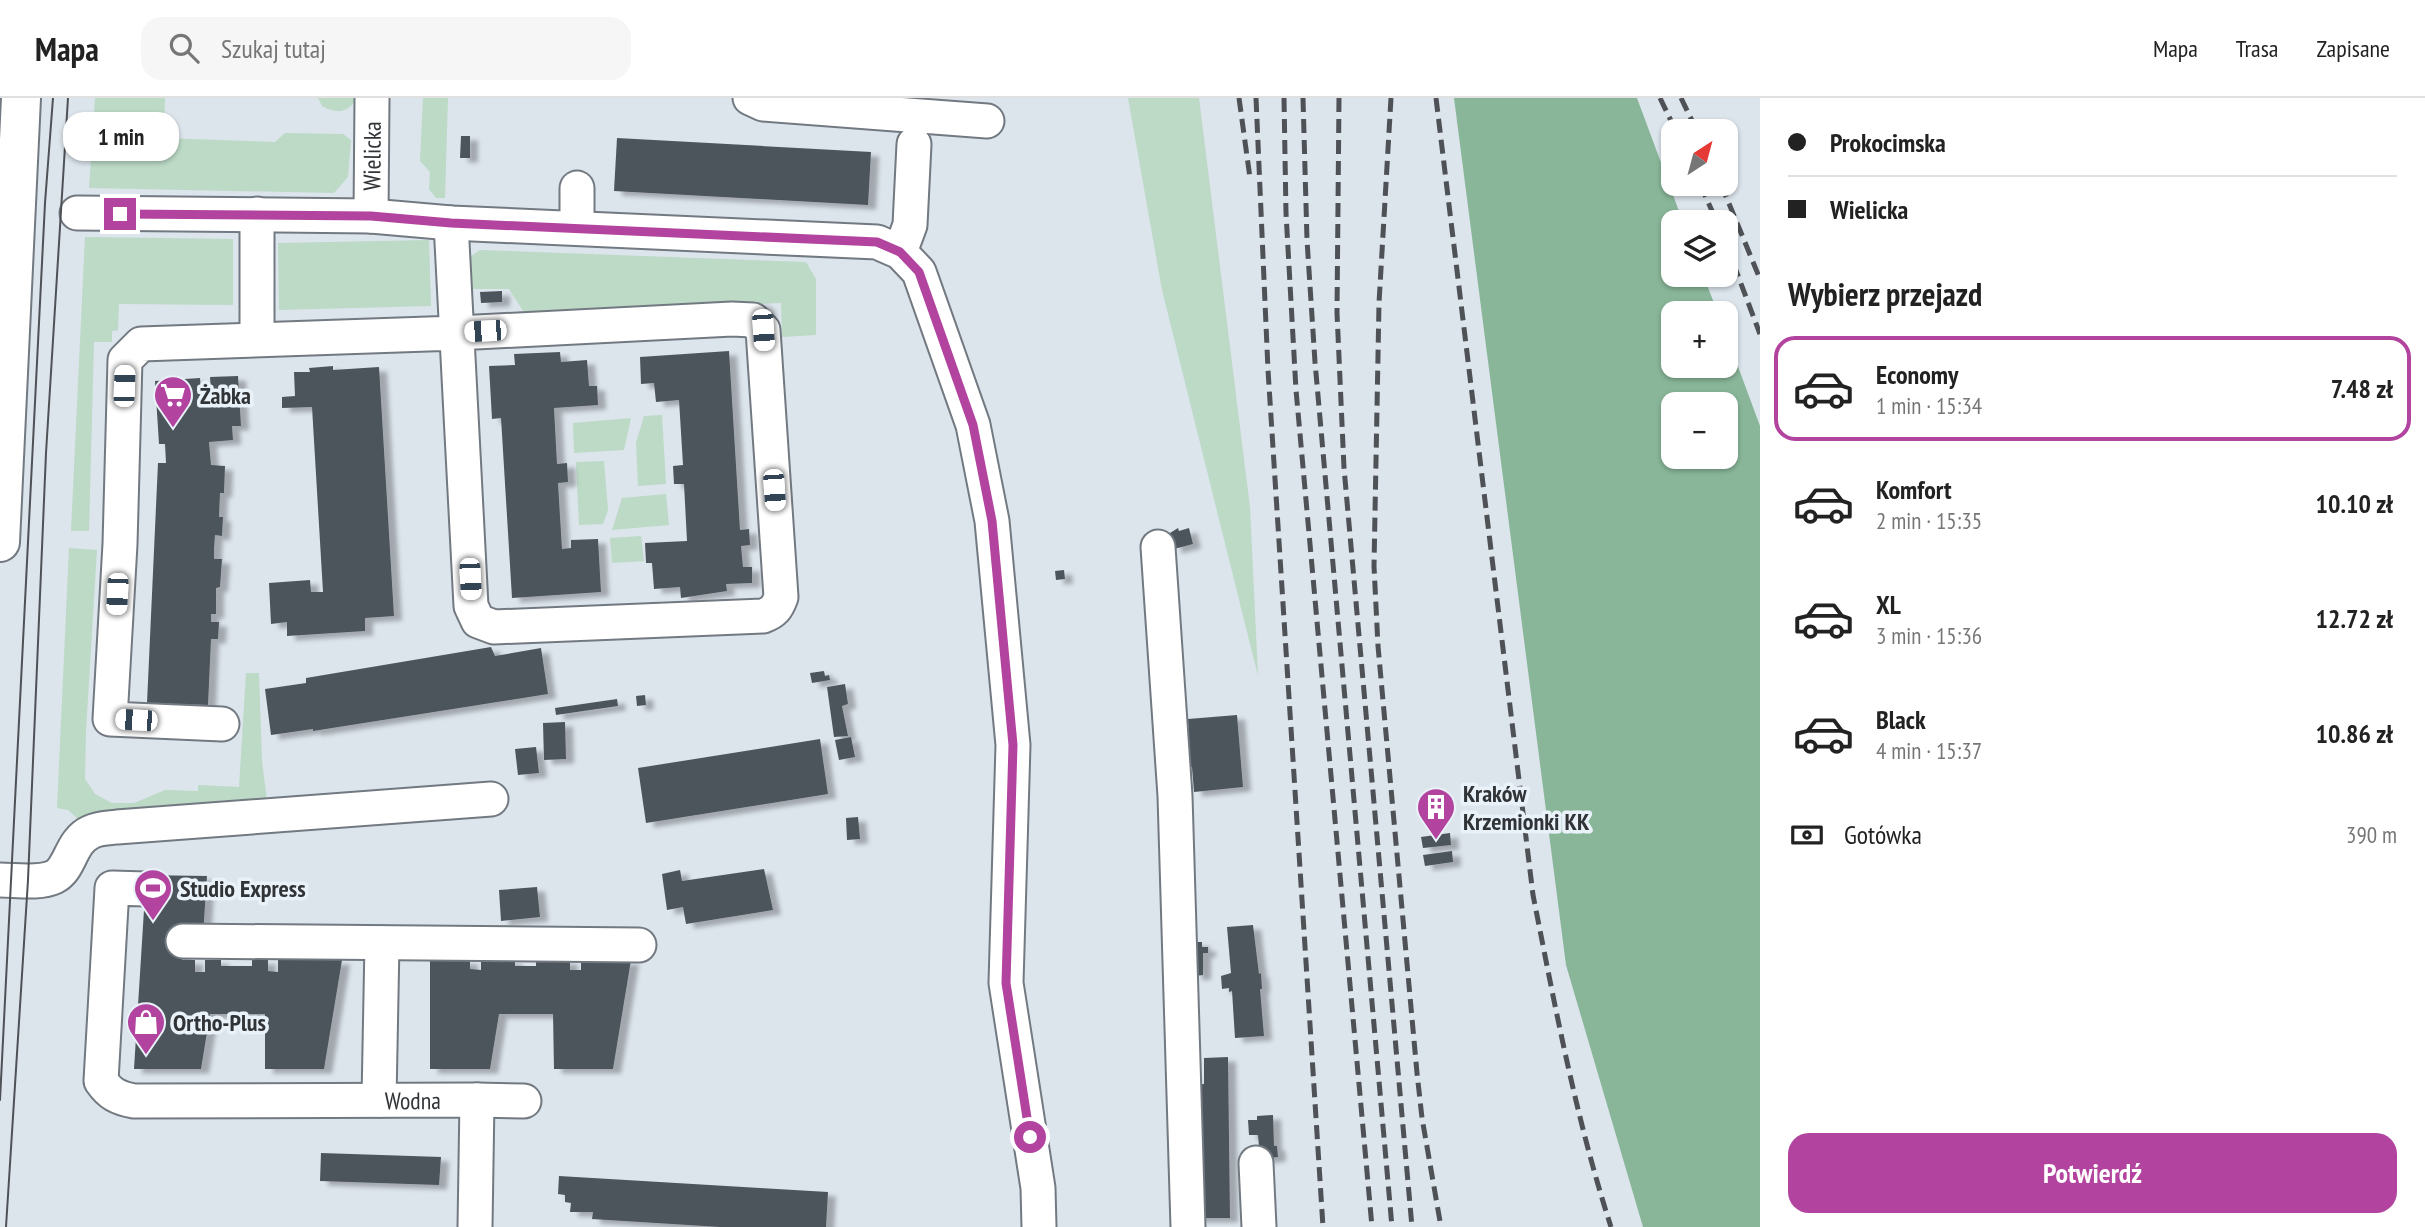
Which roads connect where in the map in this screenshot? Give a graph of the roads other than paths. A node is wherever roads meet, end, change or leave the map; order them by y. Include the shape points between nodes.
1 (22, 98) edge
2 (372, 98) edge
3 (750, 98) edge
4 (915, 119) edge
5 (987, 121) dead end
6 (577, 188) dead end
7 (85, 213) dead end
8 (257, 215) junction
9 (371, 216) junction
10 (451, 223) junction
11 (577, 227) junction
12 (900, 252) junction
13 (457, 333) junction
14 (257, 340) junction
15 (0, 542) edge
16 (1158, 547) dead end
17 (222, 724) dead end
18 (491, 799) dead end
19 (0, 880) edge
20 (146, 889) dead end
21 (183, 942) dead end
22 (382, 943) junction
23 (639, 945) dead end
24 (379, 1100) junction
25 (477, 1100) junction
26 (524, 1101) dead end
27 (1256, 1163) dead end
28 (475, 1227) edge
29 (1039, 1227) edge
30 (1188, 1227) edge
31 (1259, 1227) edge

1 - 15 main road
2 - 9 street, Wielicka
3 - 4 street via 763,104
4 - 5 street
4 - 12 street via 910,225
6 - 11 street
7 - 8 street, Wielicka
8 - 9 street, Wielicka
8 - 14 street
9 - 10 street
10 - 11 street
10 - 13 street
11 - 12 street via 877,242
12 - 29 street via 919,272 973,425 992,521 1013,745 1006,983 1038,1188
13 - 13 street via 753,320 763,330 768,397 781,597 773,613 494,627 478,621 471,606
13 - 14 street
14 - 17 street via 141,344 125,360 110,719
16 - 30 street via 1175,796
18 - 19 street via 117,827 90,832 72,850 57,876
20 - 24 street via 112,888 101,1081 108,1091 134,1101
21 - 22 street
22 - 23 street
22 - 24 street, Wodna
24 - 25 street, Wodna
25 - 26 street
25 - 28 street, Wodna
27 - 31 street

